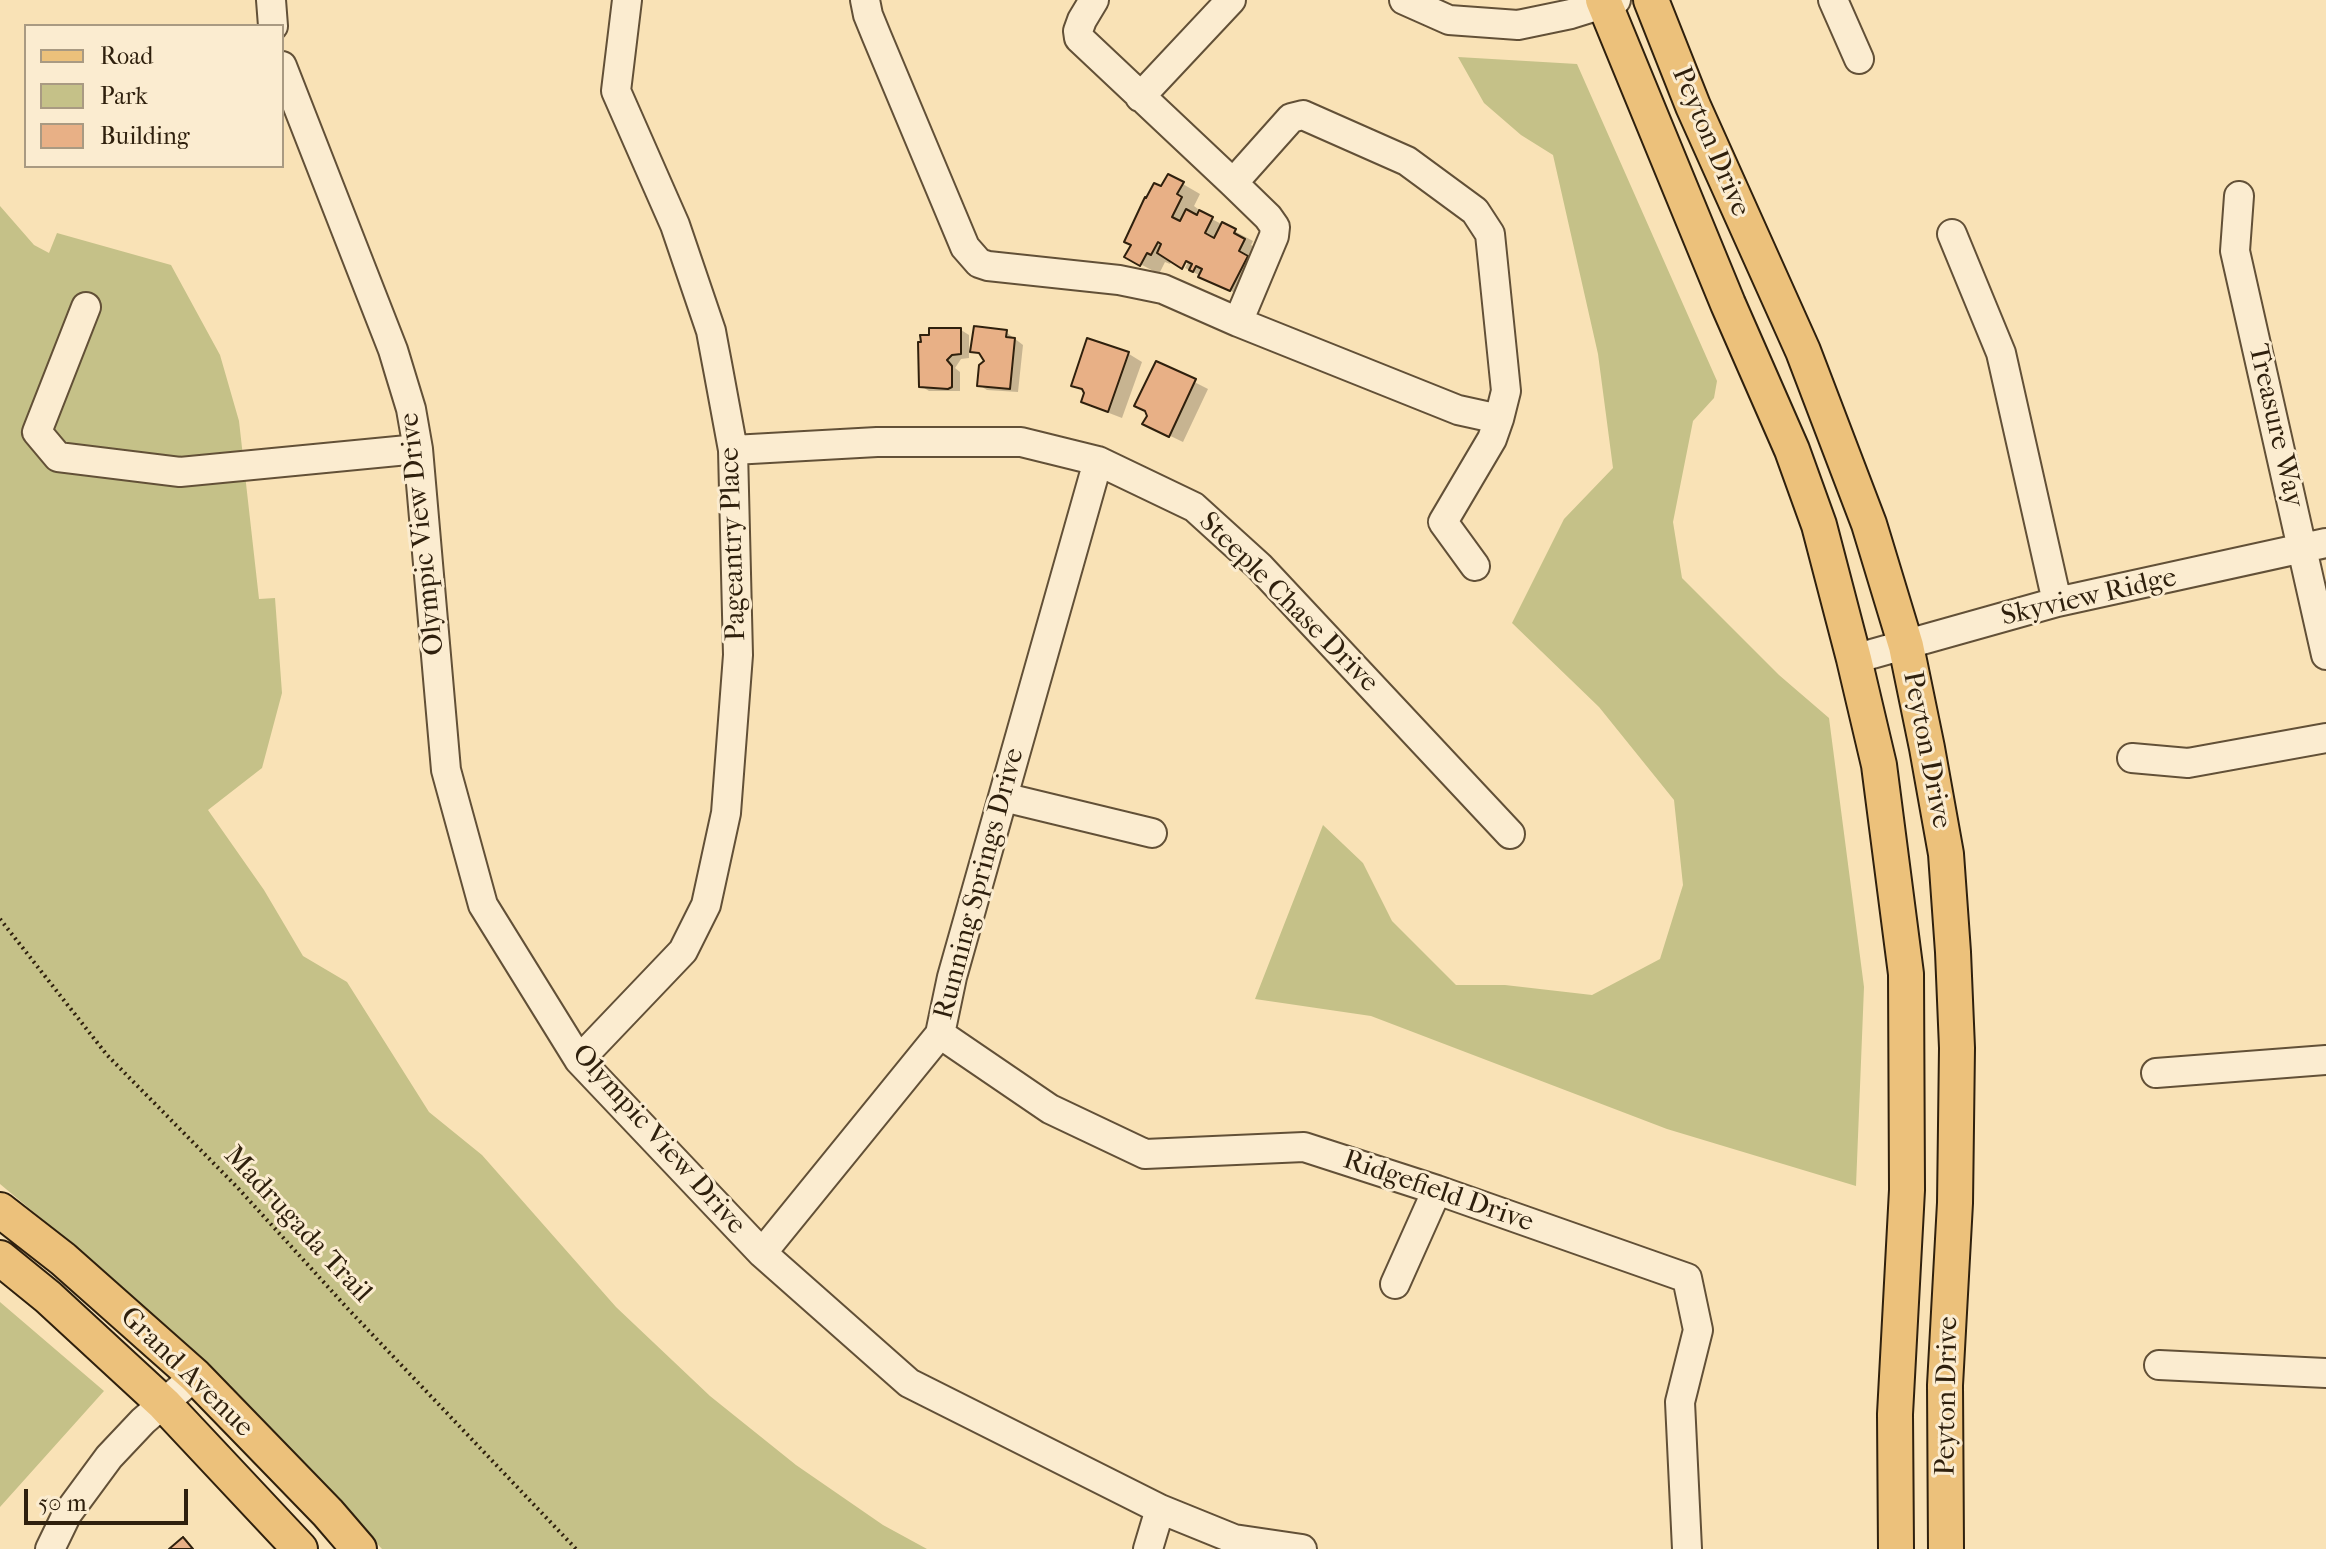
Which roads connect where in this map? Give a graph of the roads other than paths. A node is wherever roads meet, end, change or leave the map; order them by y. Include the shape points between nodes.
1 (271, 0) edge
2 (627, 0) edge
3 (865, 0) edge
4 (1094, 0) edge
5 (1231, 0) edge
6 (1404, 0) edge
7 (1651, 0) edge
8 (1833, 0) edge
9 (1608, 1) edge
10 (273, 24) edge
11 (1859, 59) dead end
12 (284, 71) edge
13 (1140, 97) junction
14 (1233, 183) junction
15 (2239, 196) dead end
16 (1952, 234) dead end
17 (86, 307) dead end
18 (1238, 322) junction
19 (1499, 419) junction
20 (418, 449) junction
21 (733, 450) junction
22 (1098, 461) junction
23 (2314, 546) edge
24 (1475, 566) dead end
25 (2057, 602) junction
26 (1906, 646) junction
27 (2326, 655) edge
28 (1854, 659) junction
29 (2326, 738) edge
30 (2132, 758) dead end
31 (1003, 797) junction
32 (1152, 833) dead end
33 (1510, 834) dead end
34 (940, 1034) junction
35 (579, 1060) junction
36 (2326, 1060) edge
37 (2156, 1073) dead end
38 (1437, 1190) junction
39 (0, 1210) edge
40 (762, 1253) junction
41 (0, 1258) edge
42 (1395, 1284) dead end
43 (2159, 1365) dead end
44 (2326, 1373) edge
45 (195, 1376) junction
46 (164, 1404) junction
47 (1160, 1509) junction
48 (50, 1549) edge
49 (300, 1549) edge
50 (359, 1549) edge
51 (1148, 1549) edge
52 (1302, 1549) edge
53 (1687, 1549) edge
54 (1896, 1549) edge
55 (1946, 1549) edge

1 - 10 street
2 - 21 street, Pageantry Place via 616,91 675,225 711,331
3 - 18 street via 965,247 979,263 1163,289
4 - 13 street via 1079,38
5 - 13 street
6 - 9 street via 1449,20 1518,25
7 - 26 main road, Peyton Drive via 1803,351 1869,524
8 - 11 street
9 - 28 main road, Peyton Drive via 1792,450 1819,525
12 - 20 street, Olympic View Drive via 393,350
13 - 14 street
14 - 18 street via 1275,227
14 - 19 street via 1291,118 1303,115 1407,161 1475,211 1490,234 1506,391
15 - 23 street, Treasure Way via 2235,251
16 - 25 street via 2001,353
17 - 20 street via 37,432 58,457 180,472
18 - 19 street via 1458,410
19 - 24 street via 1443,522
20 - 35 street, Olympic View Drive via 446,770 483,905
21 - 22 street, Steeple Chase Drive via 1021,442
21 - 35 street, Pageantry Place via 738,655 726,813 706,905 683,951
22 - 31 street, Running Springs Drive
22 - 33 street, Steeple Chase Drive via 1194,507 1259,566
23 - 25 street, Skyview Ridge
23 - 27 street, Treasure Way
25 - 26 street, Skyview Ridge
26 - 28 street, Skyview Ridge
26 - 55 main road, Peyton Drive via 1946,854 1953,952 1957,1048 1945,1385
28 - 54 main road, Peyton Drive via 1879,765 1906,974 1907,1190 1895,1414
29 - 30 street via 2188,763
31 - 32 street
31 - 34 street, Running Springs Drive
34 - 38 street, Ridgefield Drive via 1050,1109 1145,1154 1304,1147
34 - 40 street, Running Springs Drive
35 - 40 street, Olympic View Drive
36 - 37 street
38 - 42 street
38 - 53 street, Ridgefield Drive via 1687,1278 1698,1330 1680,1402
39 - 45 main road, Grand Avenue
40 - 47 street, Olympic View Drive via 909,1383
41 - 46 main road, Grand Avenue
43 - 44 street
45 - 46 street
45 - 50 main road, Grand Avenue
46 - 48 street via 96,1474
46 - 49 main road, Grand Avenue
47 - 51 street
47 - 52 street, Olympic View Drive via 1234,1539

